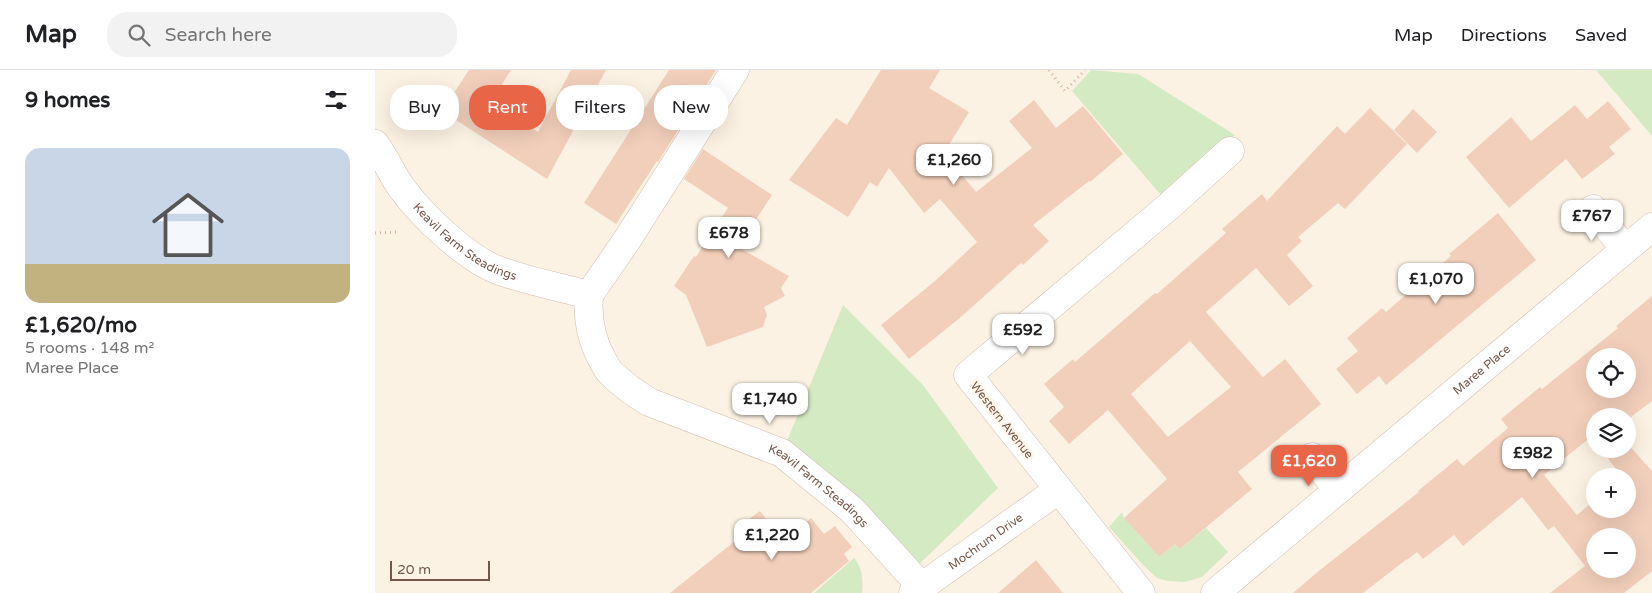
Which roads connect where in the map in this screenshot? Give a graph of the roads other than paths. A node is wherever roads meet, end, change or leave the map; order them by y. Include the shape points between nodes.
1 (735, 70) edge
2 (375, 144) edge
3 (1230, 151) dead end
4 (1593, 209) dead end
5 (1652, 227) edge
6 (1625, 249) junction
7 (589, 295) junction
8 (1312, 457) dead end
9 (1058, 490) junction
10 (1338, 490) junction
11 (917, 590) edge
12 (1141, 593) edge
13 (1215, 593) edge

1 - 7 street
2 - 7 street, Keavil Farm Steadings via 400,186 418,208 472,255 498,270
3 - 9 street, Western Avenue via 968,375
4 - 6 street
5 - 6 street, Maree Place
6 - 10 street, Maree Place
7 - 11 street, Keavil Farm Steadings via 590,332 596,350 616,379 649,402 782,453 853,510
8 - 10 street
9 - 11 street, Mochrum Drive
9 - 12 street, Western Avenue
10 - 13 street, Maree Place

